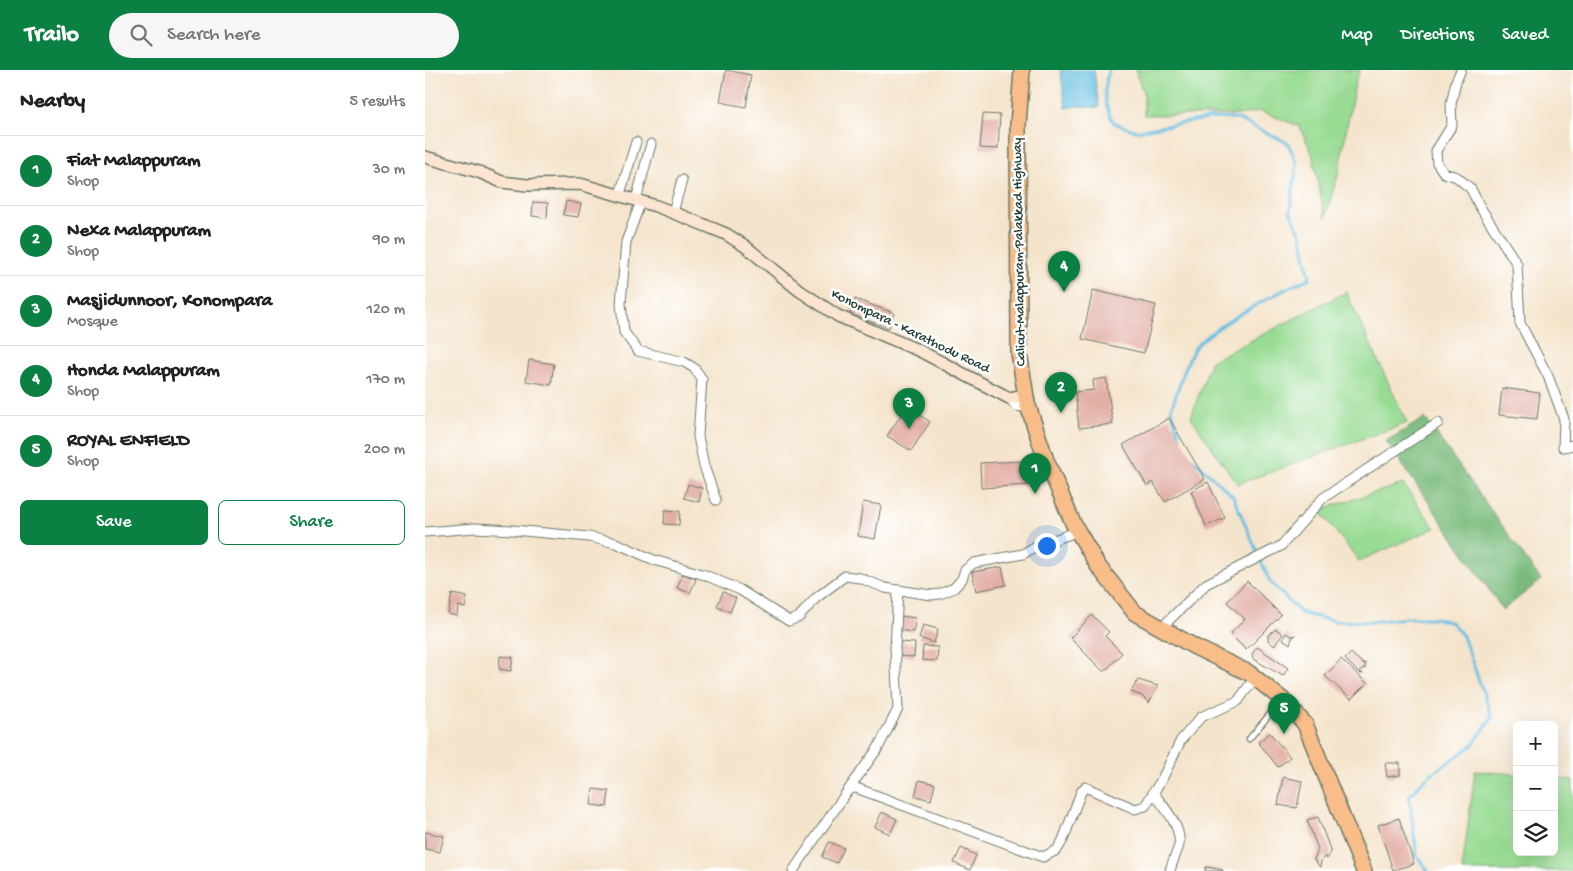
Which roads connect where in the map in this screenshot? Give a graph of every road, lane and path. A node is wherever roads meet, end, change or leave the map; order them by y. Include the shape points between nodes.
1 (1022, 70) edge
2 (1461, 70) edge
3 (637, 142) dead end
4 (651, 144) dead end
5 (425, 157) edge
6 (682, 180) dead end
7 (620, 194) junction
8 (638, 200) junction
9 (673, 212) junction
10 (1027, 402) junction
11 (1438, 423) dead end
12 (1573, 445) edge
13 (716, 500) dead end
14 (1078, 531) junction
15 (425, 532) edge
16 (898, 590) junction
17 (1161, 628) junction
18 (1254, 679) junction
19 (1283, 700) junction
20 (1249, 740) dead end
21 (849, 790) junction
22 (1153, 792) junction
23 (793, 871) edge
24 (1170, 871) edge
25 (1364, 871) edge

1 - 10 highway, Calicut-Malappuram-Palakkad Highway via 1018,125 1019,353
2 - 12 street via 1455,81 1451,104 1452,125 1436,151 1437,163 1444,174 1457,177 1471,189 1517,264 1520,323 1548,376 1564,419 1563,447
3 - 7 street
4 - 8 street
5 - 7 main road, Konompara - Karathodu Road via 502,182 580,184
6 - 9 street
7 - 8 main road, Konompara - Karathodu Road
8 - 9 main road, Konompara - Karathodu Road
8 - 13 street via 626,242 621,304 624,332 638,351 685,362 702,379 697,436
9 - 10 main road, Konompara - Karathodu Road via 726,234 838,316 927,355 1009,398
10 - 14 highway, Calicut-Malappuram-Palakkad Highway via 1046,460
11 - 17 street via 1323,498 1281,546 1207,584
14 - 16 street via 1044,541 1023,554 975,563 965,570 953,588 940,594
14 - 17 highway, Calicut-Malappuram-Palakkad Highway via 1097,566 1135,613
15 - 16 street via 475,528 616,542 654,560 705,575 740,590 789,621 799,617 816,598 845,576
16 - 21 street via 895,648 898,708 878,748
17 - 18 highway, Calicut-Malappuram-Palakkad Highway via 1249,673
18 - 19 highway, Calicut-Malappuram-Palakkad Highway
18 - 22 street via 1239,701 1201,717 1181,740
19 - 20 lane
19 - 25 highway, Calicut-Malappuram-Palakkad Highway via 1305,724
21 - 22 street via 856,788 1043,856 1057,850 1085,787 1135,809 1145,806
21 - 23 street
22 - 24 street via 1173,820 1178,834 1179,844

